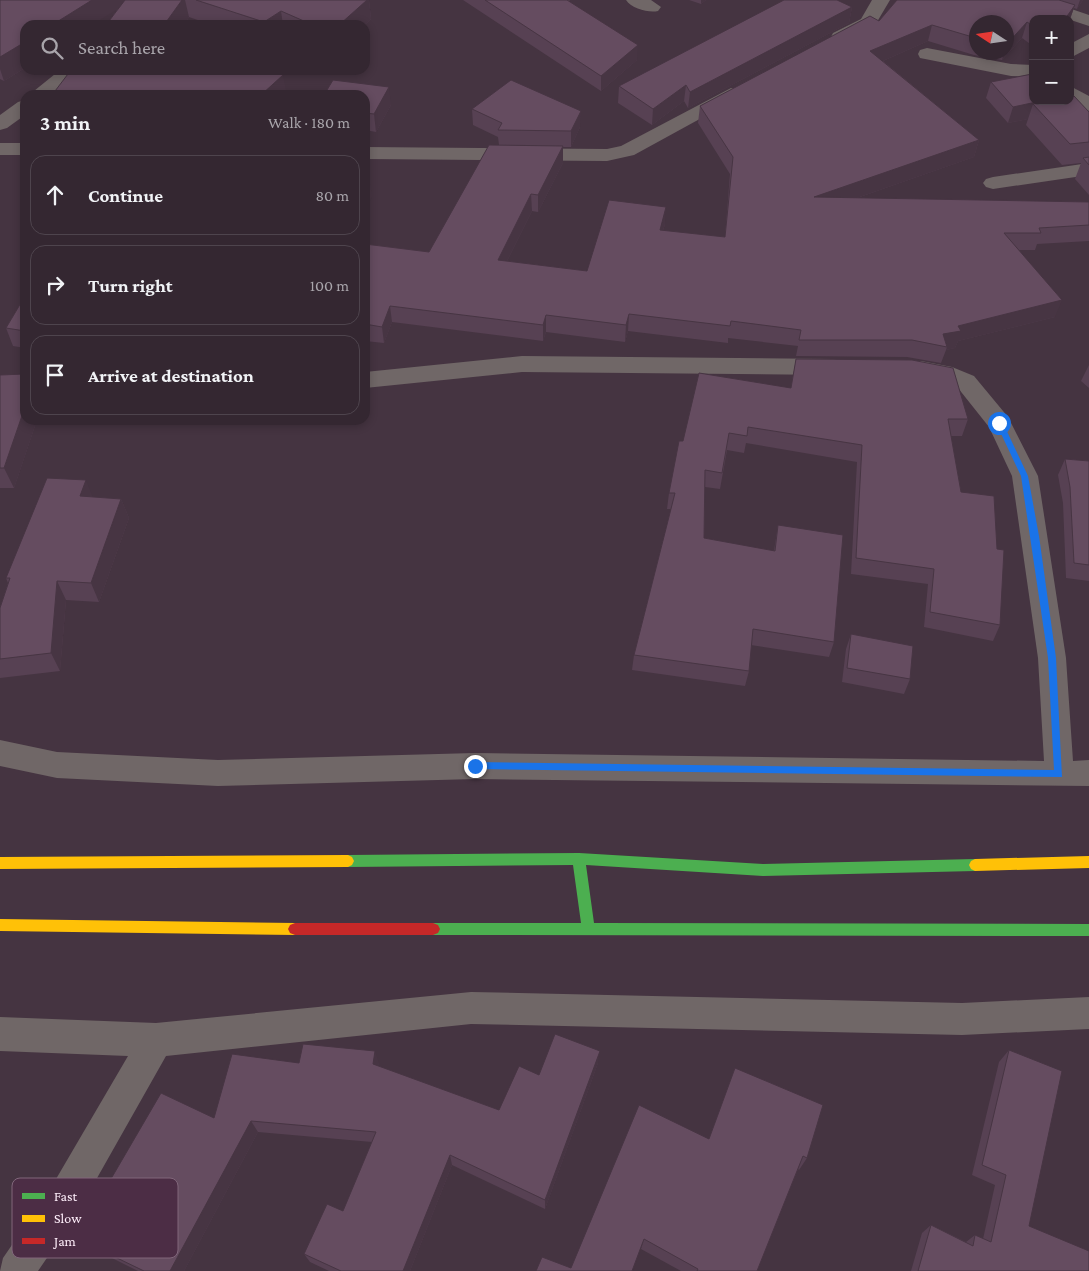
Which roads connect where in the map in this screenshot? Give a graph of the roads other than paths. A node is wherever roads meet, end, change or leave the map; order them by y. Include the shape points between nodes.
1 (636, 0) edge
2 (881, 0) edge
3 (1028, 0) edge
4 (652, 7) dead end
5 (1089, 21) edge
6 (1089, 40) edge
7 (825, 44) edge
8 (1074, 49) edge
9 (927, 54) dead end
10 (1029, 71) edge
11 (65, 75) edge
12 (748, 85) edge
13 (46, 90) edge
14 (1074, 95) edge
15 (1089, 105) edge
16 (20, 110) edge
17 (0, 124) edge
18 (0, 149) edge
19 (20, 150) edge
20 (370, 153) edge
21 (1089, 169) edge
22 (993, 183) dead end
23 (858, 367) edge
24 (897, 367) edge
25 (370, 379) edge
26 (0, 754) edge
27 (1089, 773) edge
28 (1059, 774) junction
29 (579, 859) junction
30 (1089, 862) edge
31 (0, 863) edge
32 (0, 925) edge
33 (588, 929) junction
34 (1089, 930) edge
35 (1089, 1012) edge
36 (0, 1034) edge
37 (156, 1040) junction
38 (77, 1178) edge
39 (25, 1258) edge
40 (16, 1271) edge

1 - 4 street
2 - 7 street via 868,23
3 - 5 street
6 - 8 street
9 - 10 street
11 - 13 street
12 - 20 street via 627,150 607,155
14 - 15 street
16 - 17 street
18 - 19 street
21 - 22 street
23 - 25 street via 522,364
24 - 28 street via 937,372 966,382 999,423 1025,476 1052,658
26 - 28 street via 57,765 218,773 475,766
27 - 28 street
29 - 30 highway via 763,870
29 - 31 highway
29 - 33 highway
32 - 33 highway via 212,929
33 - 34 highway
35 - 37 street via 962,1019 472,1008
36 - 37 street
37 - 38 street
39 - 40 street

